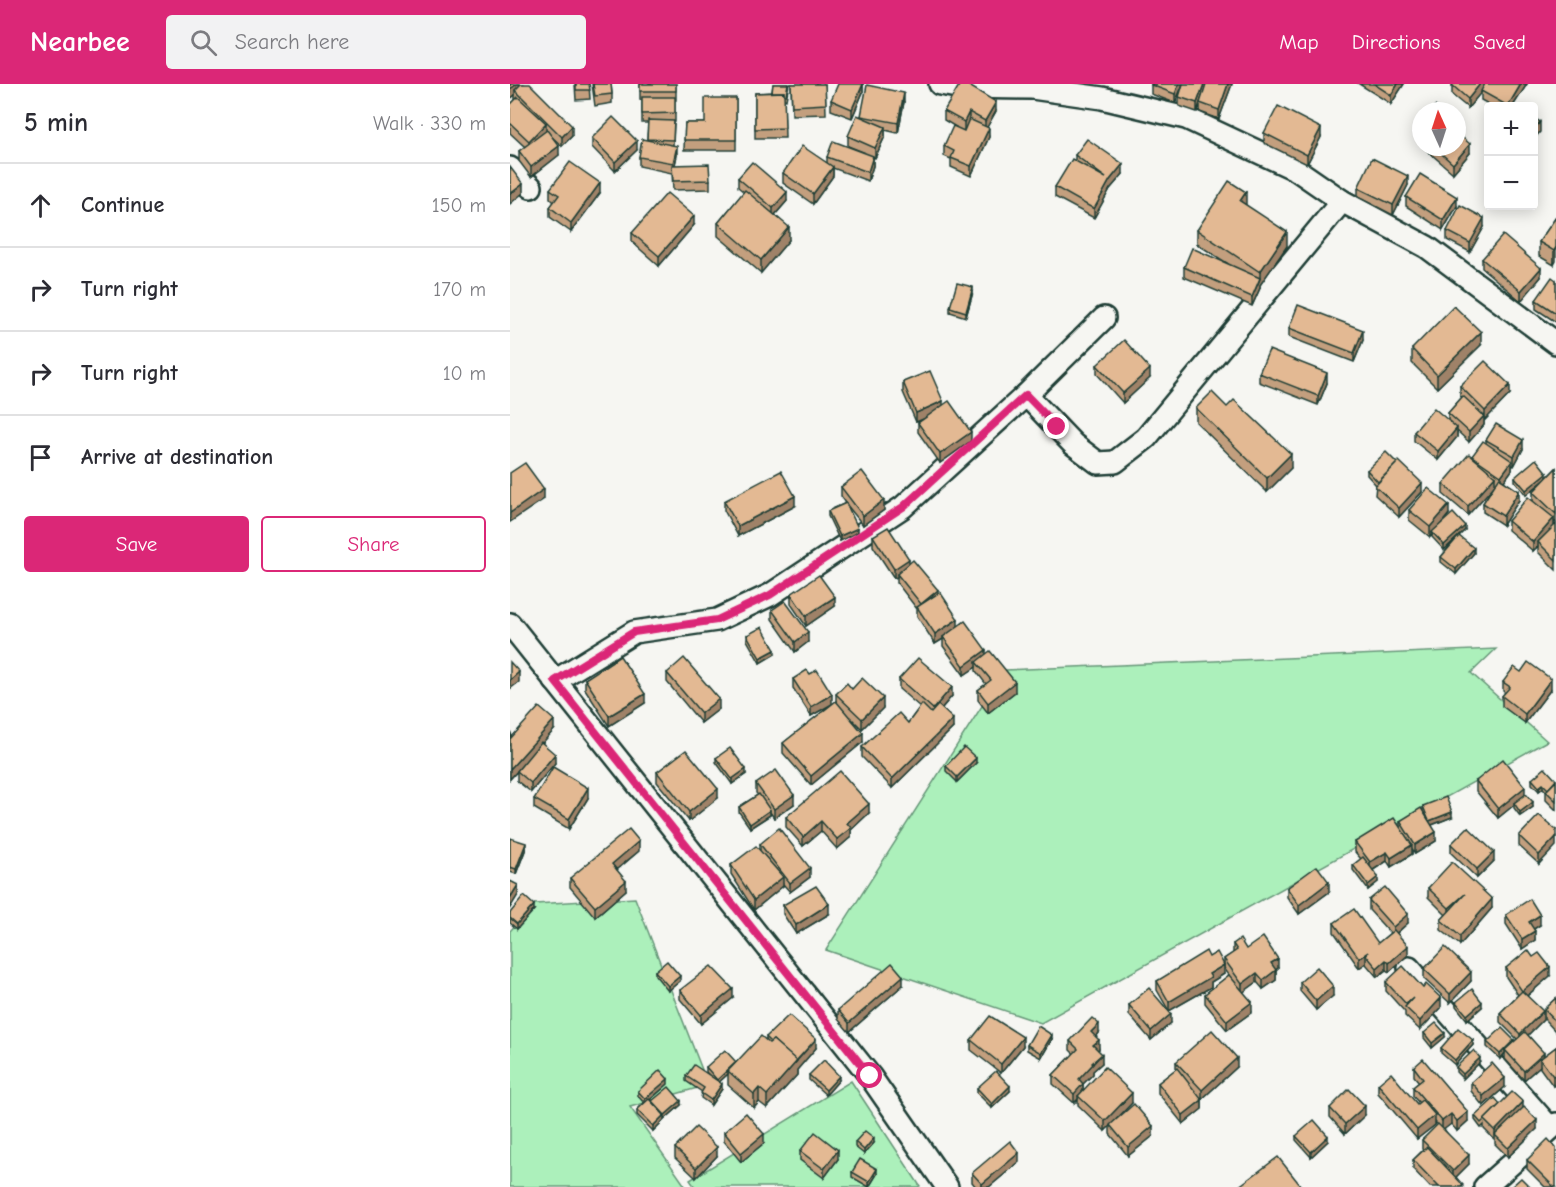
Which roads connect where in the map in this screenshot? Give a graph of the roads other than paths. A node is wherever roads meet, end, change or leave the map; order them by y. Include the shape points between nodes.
1 (940, 84) edge
2 (1033, 86) edge
3 (510, 168) edge
4 (531, 187) dead end
5 (1342, 201) junction
6 (1104, 318) dead end
7 (1556, 343) edge
8 (1026, 395) junction
9 (510, 624) edge
10 (555, 681) junction
11 (1409, 968) dead end
12 (1553, 1126) edge
13 (947, 1187) edge
14 (1485, 1187) edge

1 - 2 street
2 - 5 street via 1185,118 1297,170
3 - 4 street
5 - 7 street via 1427,247
5 - 8 street via 1146,438 1115,462 1098,463 1073,444
6 - 8 street
8 - 10 street via 903,507 770,595 717,620 634,632
9 - 10 street
10 - 13 street via 870,1076
11 - 12 street
12 - 14 street

